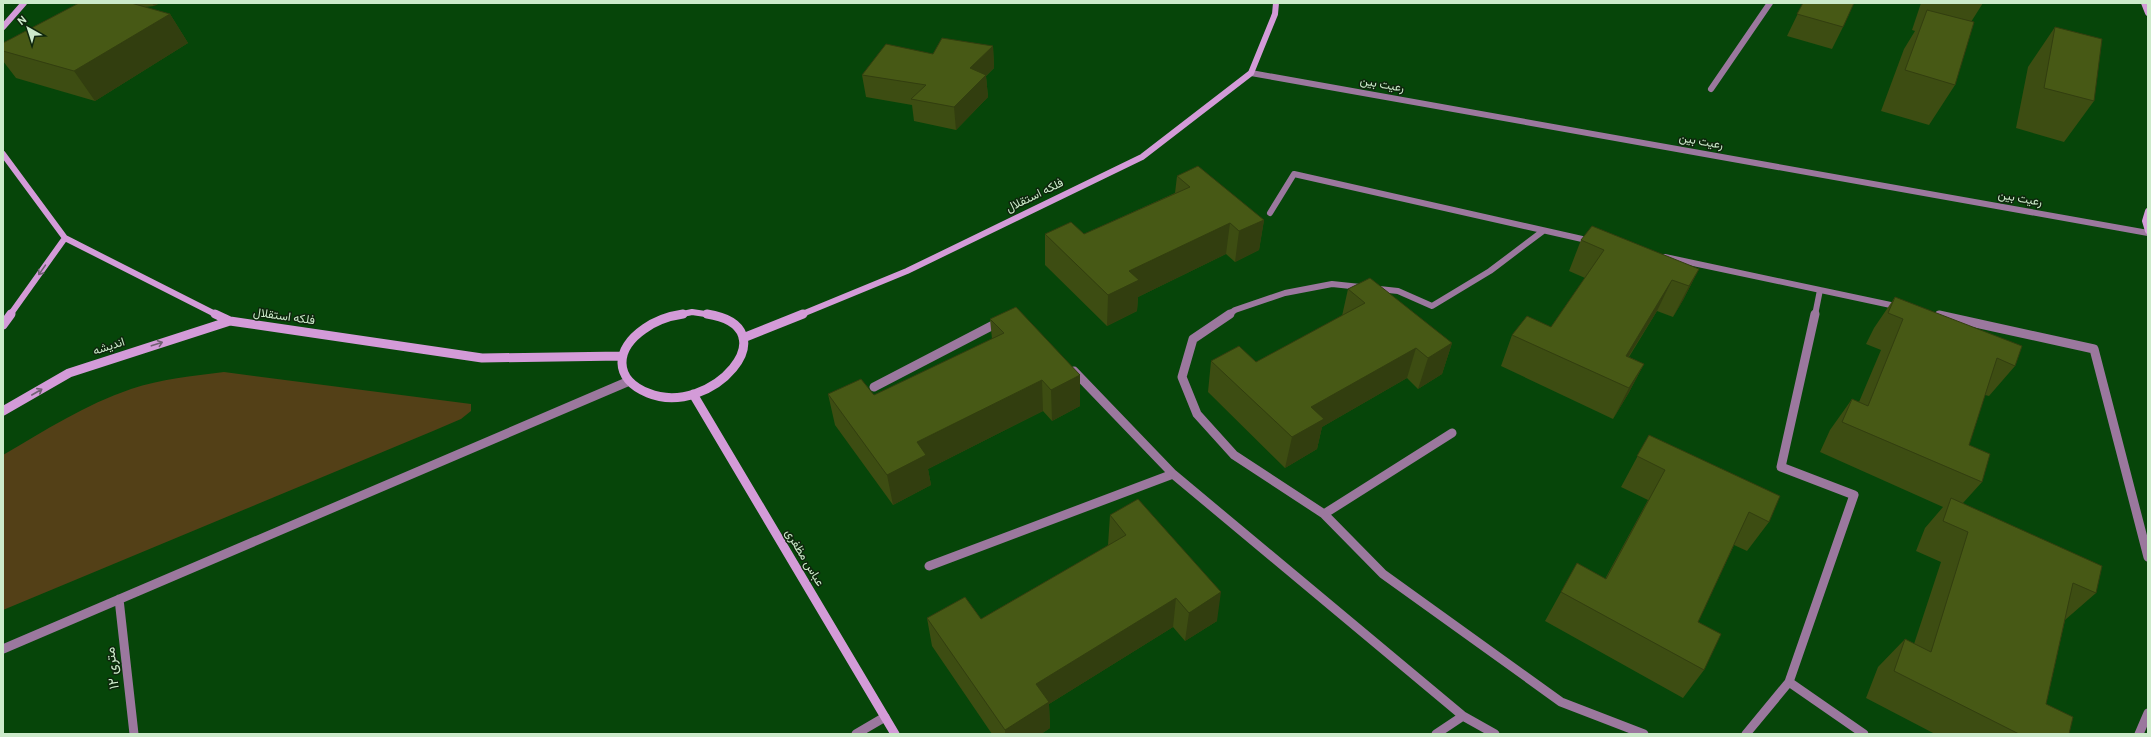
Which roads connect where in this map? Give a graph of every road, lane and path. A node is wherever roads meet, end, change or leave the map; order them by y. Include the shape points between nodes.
1 (24, 3) edge
2 (1276, 3) edge
3 (1770, 3) edge
4 (2144, 3) edge
5 (2148, 13) edge
6 (3, 27) edge
7 (1251, 73) junction
8 (1711, 89) dead end
9 (3, 154) edge
10 (2148, 211) edge
11 (1270, 213) dead end
12 (1543, 231) junction
13 (2148, 232) edge
14 (64, 238) junction
15 (1597, 242) edge
16 (1658, 256) edge
17 (1820, 290) junction
18 (1911, 310) edge
19 (1934, 314) edge
20 (1004, 319) edge
21 (230, 321) junction
22 (3, 325) edge
23 (743, 338) junction
24 (622, 356) junction
25 (1068, 364) edge
26 (627, 382) junction
27 (874, 387) dead end
28 (693, 394) junction
29 (3, 411) edge
30 (1452, 433) dead end
31 (1173, 474) junction
32 (1324, 514) junction
33 (2148, 556) edge
34 (929, 566) dead end
35 (119, 599) junction
36 (3, 649) edge
37 (1789, 682) junction
38 (2148, 714) edge
39 (1463, 716) junction
40 (885, 717) junction
41 (134, 734) edge
42 (856, 734) edge
43 (896, 734) edge
44 (1436, 734) edge
45 (1495, 734) edge
46 (1644, 734) edge
47 (1746, 734) edge
48 (1864, 734) edge
49 (2139, 734) edge

1 - 6 main road
2 - 7 main road via 1275,14
3 - 8 street
4 - 5 main road
7 - 13 street, رعیت بین
7 - 23 main road, فلکه استقلال via 1142,157 908,271
9 - 14 main road, فلکه استقلال
10 - 13 main road via 2145,220
11 - 12 street via 1294,174
12 - 15 street
12 - 32 street via 1490,271 1432,306 1398,291 1332,284 1285,293 1235,310 1193,339 1182,377 1196,414 1234,455
14 - 21 main road, فلکه استقلال
14 -> 22 main road
16 - 17 street
17 - 18 street
17 - 37 street via 1781,467 1854,495
19 - 33 street via 2094,349
20 - 27 street
21 - 24 main road, فلکه استقلال via 482,358
29 -> 21 main road, اندیشه via 69,373
23 - 24 main road via 736,326 725,318 710,313 692,312 656,321 641,330 629,343
23 - 28 main road via 743,350 738,364 727,377
24 - 26 main road via 621,370
25 - 31 street
26 - 28 main road via 638,391 654,397 673,398
26 - 35 street
28 - 40 main road, عباس مظفری
30 - 32 street
31 - 34 street
31 - 39 street
32 - 46 street via 1383,574 1561,702
35 - 36 street
35 - 41 street, ۱۲ متری
37 - 47 street
37 - 48 street
38 - 49 street
39 - 44 street
39 - 45 street
40 - 42 street
40 - 43 main road, عباس مظفری

